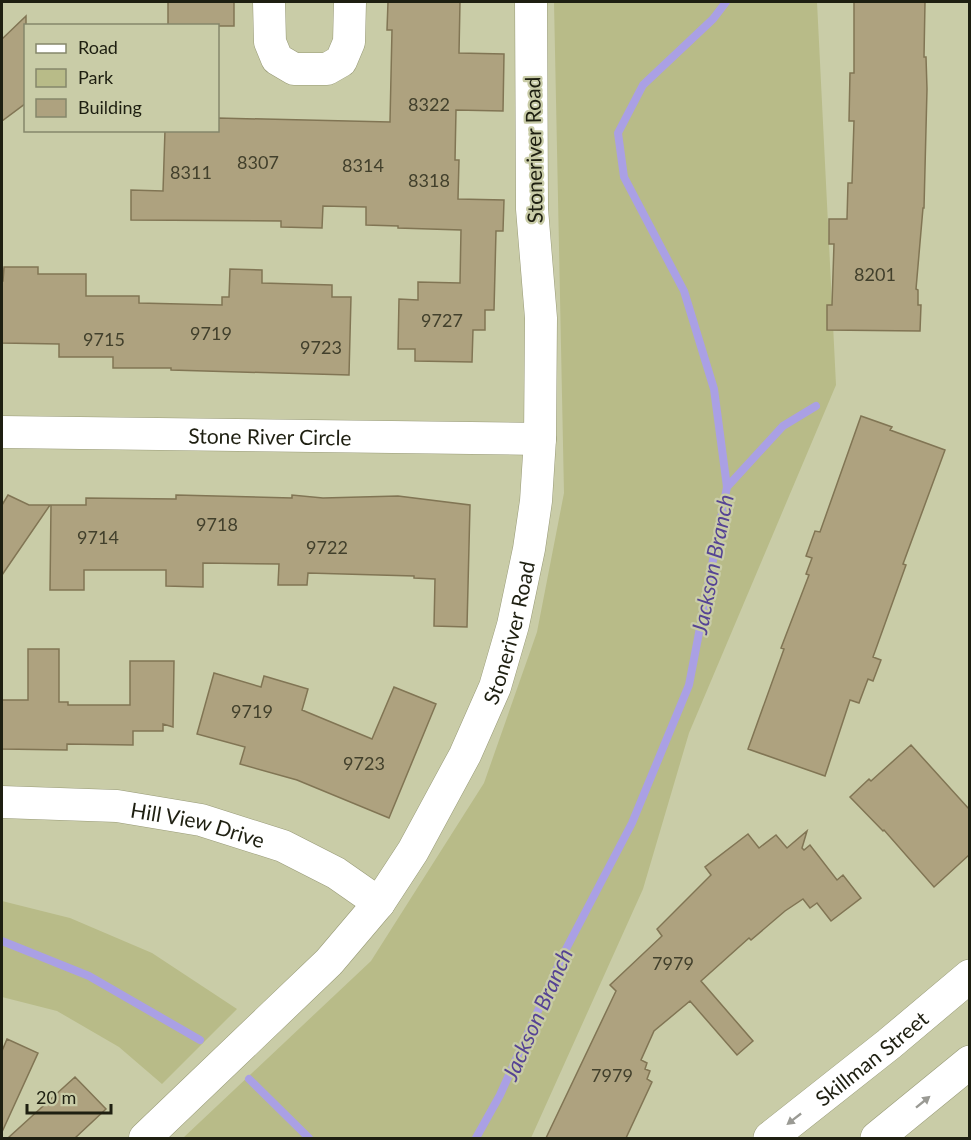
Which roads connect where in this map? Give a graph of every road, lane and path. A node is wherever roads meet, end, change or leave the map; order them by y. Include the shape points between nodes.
1 (269, 2) edge
2 (350, 2) edge
3 (531, 2) edge
4 (2, 432) edge
5 (540, 439) junction
6 (2, 801) edge
7 (379, 903) junction
8 (969, 976) edge
9 (969, 1062) edge
10 (145, 1138) edge
11 (770, 1138) edge
12 (877, 1138) edge

1 - 2 street via 270,42 277,59 294,69 327,69 341,61 349,42
3 - 5 street, Stoneriver Road via 532,209 541,318
4 - 5 street, Stone River Circle
5 - 7 street, Stoneriver Road via 529,549 495,687 465,755 413,851
6 - 7 street, Hill View Drive via 117,806 201,820 283,846 336,873
7 - 10 street, Stoneriver Road via 329,962
8 -> 11 main road, Skillman Street
12 -> 9 main road

